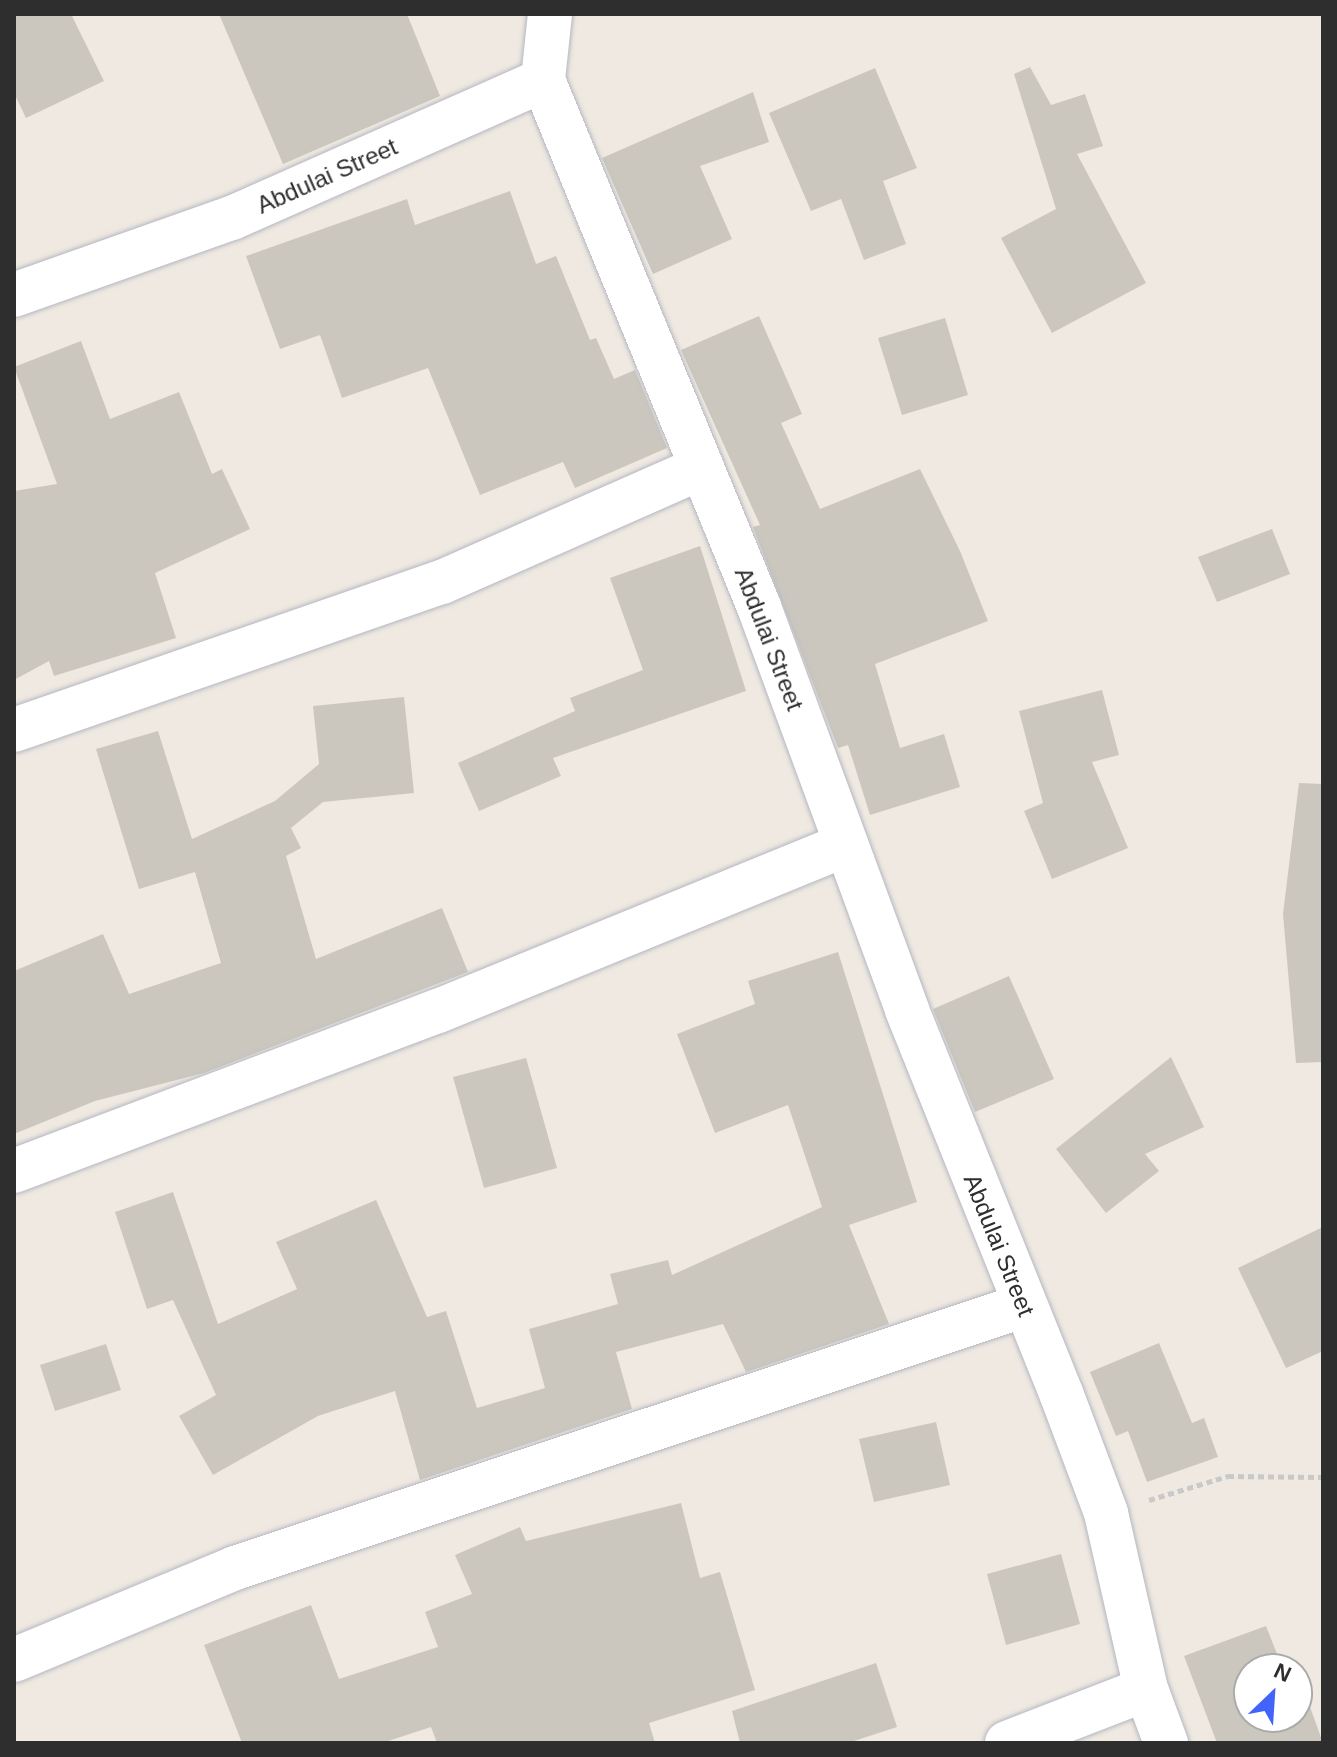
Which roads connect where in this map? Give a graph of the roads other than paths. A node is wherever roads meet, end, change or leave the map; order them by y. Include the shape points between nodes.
1 (550, 14) edge
2 (543, 80) junction
3 (14, 295) edge
4 (701, 468) junction
5 (14, 730) edge
6 (844, 845) junction
7 (14, 1171) edge
8 (1022, 1306) junction
9 (14, 1660) edge
10 (1146, 1689) junction
11 (1007, 1743) edge
12 (1166, 1743) edge

1 - 2 street
2 - 3 street, Abdulai Street via 232,218
2 - 4 street, Abdulai Street
4 - 5 street via 442,582
4 - 6 street, Abdulai Street
6 - 7 street via 438,1011
6 - 8 street, Abdulai Street
8 - 9 street via 235,1568
8 - 10 street, Abdulai Street via 1106,1513
10 - 11 street
10 - 12 street, Abdulai Street

